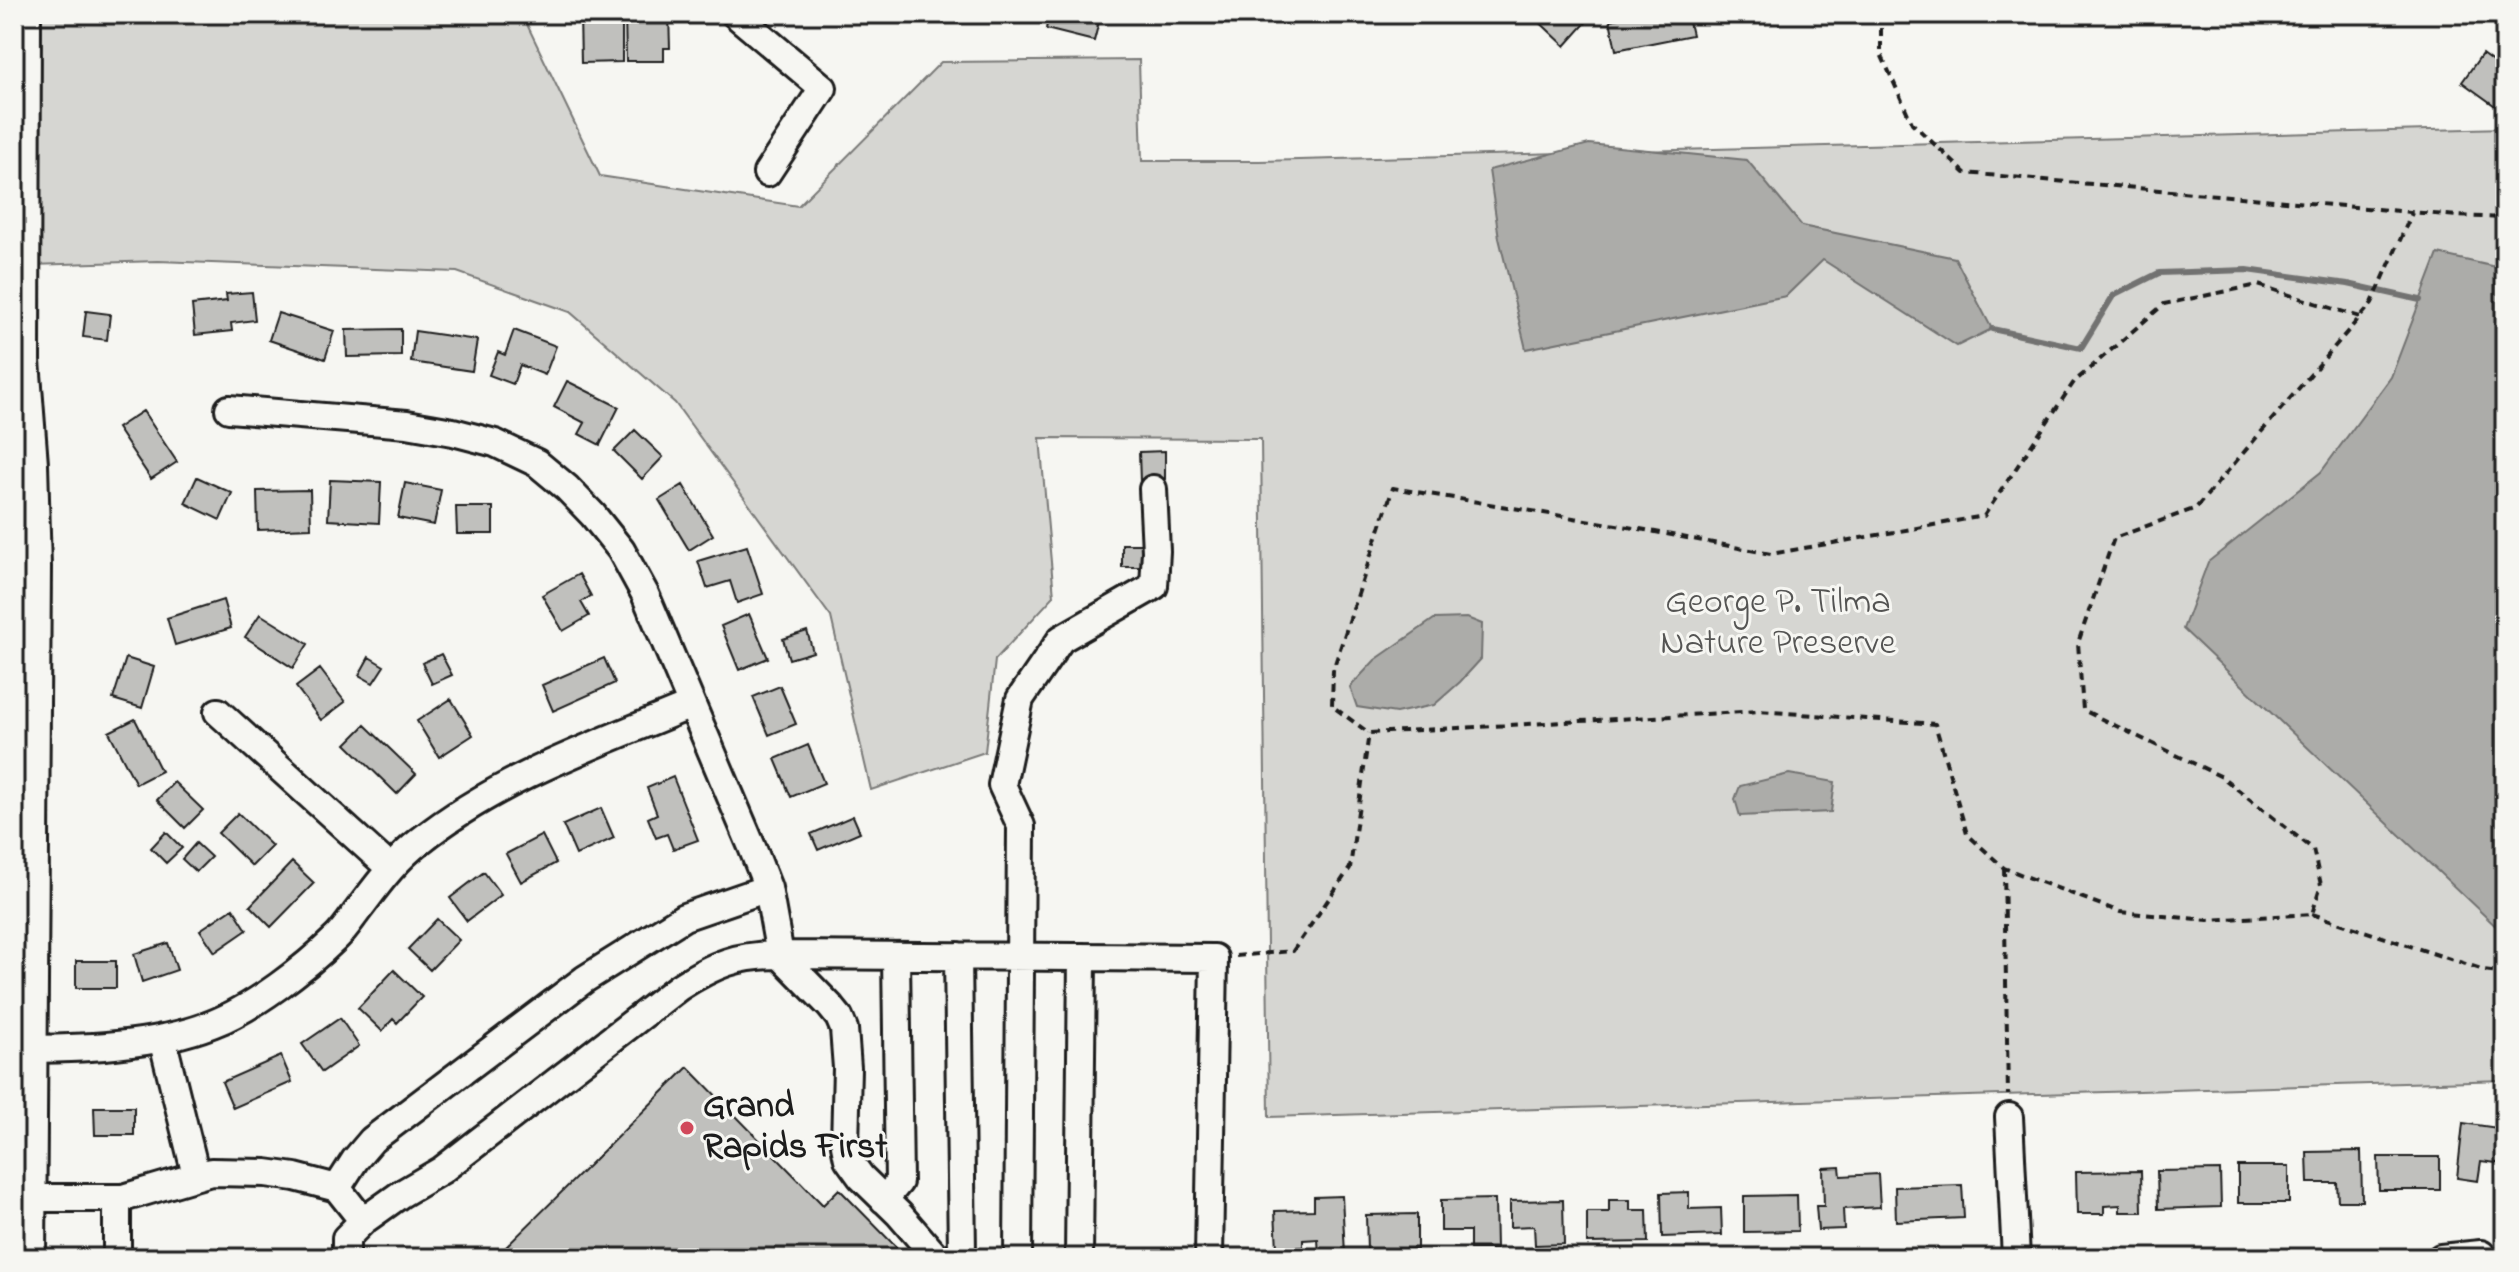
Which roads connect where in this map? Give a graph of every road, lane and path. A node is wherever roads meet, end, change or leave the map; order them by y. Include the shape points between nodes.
1 (23, 14) edge
2 (735, 14) edge
3 (1881, 14) edge
4 (767, 173) dead end
5 (2412, 213) junction
6 (2505, 218) edge
7 (2360, 317) junction
8 (229, 409) dead end
9 (1153, 489) dead end
10 (691, 705) junction
11 (218, 712) dead end
12 (1369, 733) junction
13 (390, 868) junction
14 (2004, 868) junction
15 (768, 888) junction
16 (2312, 914) junction
17 (780, 955) junction
18 (896, 956) junction
19 (958, 956) junction
20 (1021, 957) junction
21 (1082, 957) junction
22 (1214, 958) junction
23 (2505, 973) edge
24 (162, 1038) junction
25 (22, 1049) edge
26 (2009, 1117) joint
27 (196, 1175) junction
28 (337, 1188) junction
29 (29, 1198) junction
30 (117, 1198) junction
31 (884, 1200) junction
32 (363, 1221) junction
33 (2481, 1254) dead end
34 (28, 1258) edge
35 (117, 1258) edge
36 (346, 1258) edge
37 (937, 1258) edge
38 (959, 1258) edge
39 (1018, 1258) edge
40 (1079, 1258) edge
41 (1209, 1258) edge
42 (2016, 1258) edge
43 (2441, 1258) edge

1 - 25 main road via 22,361 33,567
2 - 4 street via 823,88
3 - 5 path via 1881,54 1912,123 1965,173
5 - 6 path
5 - 7 path via 2383,281
7 - 12 path via 2258,285 2164,304 2074,382 1984,516 1771,554 1393,488 1333,670 1332,706
7 - 16 path via 2196,508 2114,538 2078,643 2083,710 2222,777 2313,849 2321,885
8 - 10 street via 453,432 495,443 537,463 567,488 621,550
9 - 20 street via 1154,586 1061,639 1020,699 1002,785 1021,826
10 - 13 street via 508,784 419,841
10 - 15 street
11 - 13 street
12 - 14 path via 1759,711 1935,724 1967,834
12 - 22 path via 1350,868 1293,951
13 - 24 street via 339,936 277,988 213,1024
14 - 16 path via 2120,912 2208,920
14 - 26 path
15 - 17 street
15 - 28 street via 684,917 585,979 372,1140
16 - 23 path
17 - 18 street
17 - 31 street via 839,1017 847,1054 848,1159
17 - 32 street via 749,956 705,970 442,1170
18 - 19 street
18 - 31 street via 899,1182
19 - 20 street
19 - 38 street
20 - 21 street
20 - 39 street
21 - 22 street
21 - 40 street
22 - 41 street
24 - 25 street
24 - 27 street
25 - 29 main road
26 - 42 street
27 - 28 street via 266,1173
27 - 30 street
28 - 32 street
29 - 30 street
29 - 34 main road
30 - 35 street
31 - 37 street
32 - 36 street via 346,1238
33 - 43 street

